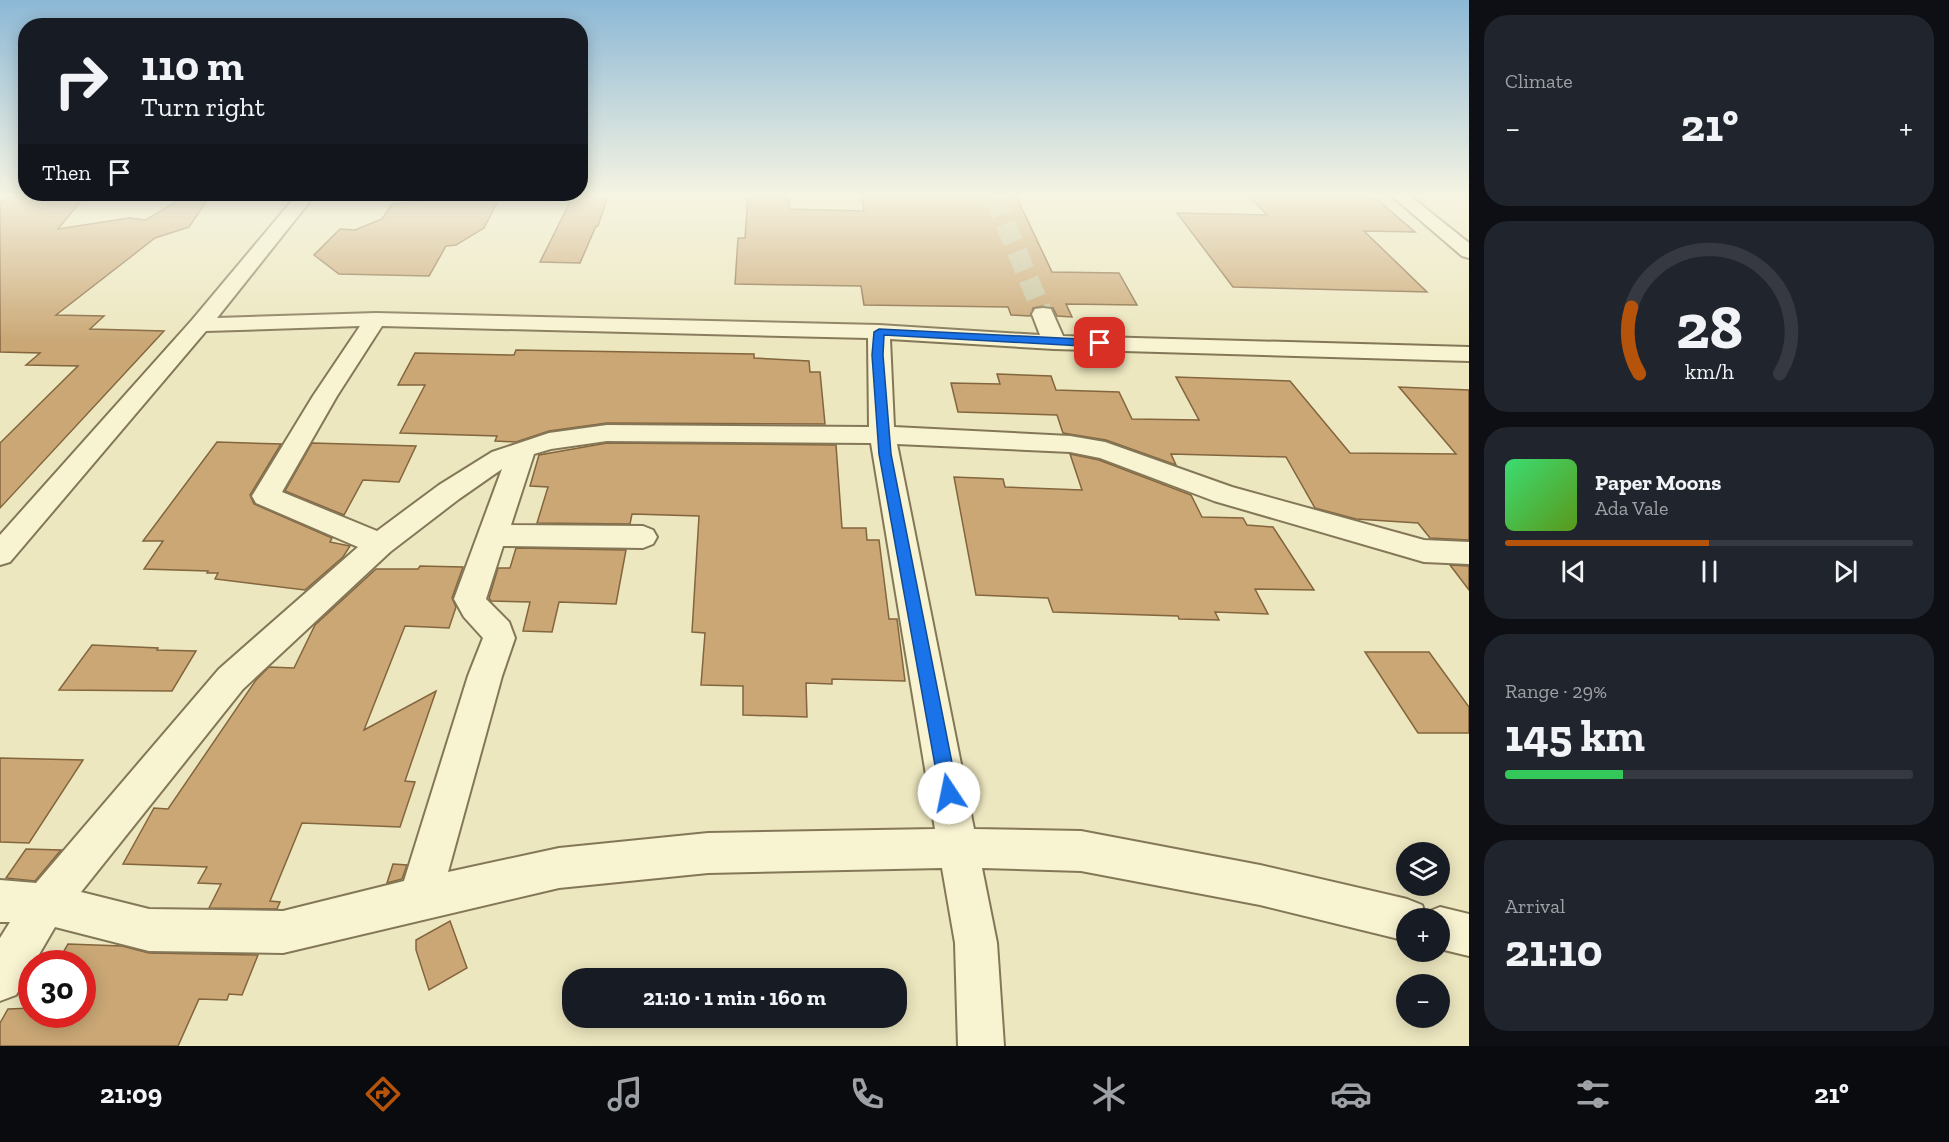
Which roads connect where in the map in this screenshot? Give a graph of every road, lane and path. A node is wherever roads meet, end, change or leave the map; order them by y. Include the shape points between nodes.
1 (265, 245) edge
2 (1043, 315) tunnel mouth
3 (376, 319) junction
4 (200, 325) junction
5 (879, 332) junction
6 (1054, 342) junction
7 (1469, 354) edge
8 (882, 435) junction
9 (523, 449) junction
10 (492, 535) junction
11 (643, 537) dead end
12 (380, 544) junction
13 (1469, 553) edge
14 (0, 554) edge
15 (959, 848) junction
16 (420, 898) junction
17 (0, 901) edge
18 (45, 904) junction
19 (1396, 917) edge
20 (1450, 930) edge
21 (1469, 935) edge
22 (0, 980) edge
23 (981, 1046) edge

1 - 4 street
2 - 6 street
3 - 4 street
3 - 5 street
3 - 12 street via 266,496
4 - 14 street
5 - 6 street
5 - 8 street
6 - 7 street
8 - 9 street via 607,434 549,441
8 - 13 street via 1089,447 1224,494 1424,552
8 - 15 street
9 - 10 street
9 - 12 street via 501,458 449,492
10 - 11 street
10 - 16 street via 470,600 498,631 499,638
12 - 18 street via 231,679
15 - 16 street via 696,855 559,868
15 - 19 street via 1081,851 1260,885
15 - 23 street via 976,943
16 - 18 street via 284,932 149,930
17 - 18 street
18 - 22 street
20 - 21 street

